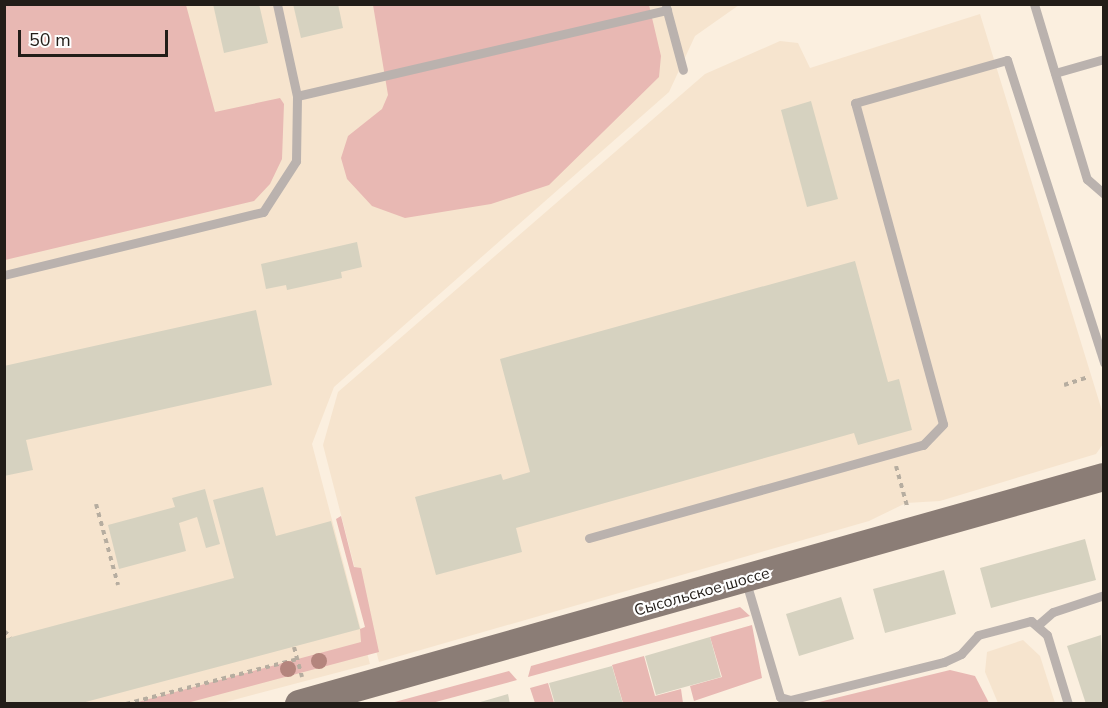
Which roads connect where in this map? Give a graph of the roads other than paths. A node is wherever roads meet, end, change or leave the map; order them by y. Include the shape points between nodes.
1 (277, 4) edge
2 (1034, 4) edge
3 (666, 7) edge
4 (1104, 59) edge
5 (683, 70) dead end
6 (1055, 73) junction
7 (297, 96) junction
8 (1104, 194) edge
9 (4, 275) edge
10 (1104, 363) edge
11 (1104, 477) edge
12 (589, 538) dead end
13 (745, 579) junction
14 (1104, 595) edge
15 (1039, 624) junction
16 (300, 690) edge
17 (1068, 704) edge

1 - 7 lane
2 - 6 lane
3 - 5 lane
3 - 7 lane
4 - 6 lane
6 - 8 lane via 1087,179
7 - 9 lane via 296,161 263,212
10 - 12 lane via 1007,60 855,104 943,424 924,445
11 - 13 main road, Сысольское шоссе
13 - 15 lane via 775,690 790,700 944,662 961,654 978,635 1018,623
13 - 16 main road, Сысольское шоссе
14 - 15 lane via 1053,612
15 - 17 lane

